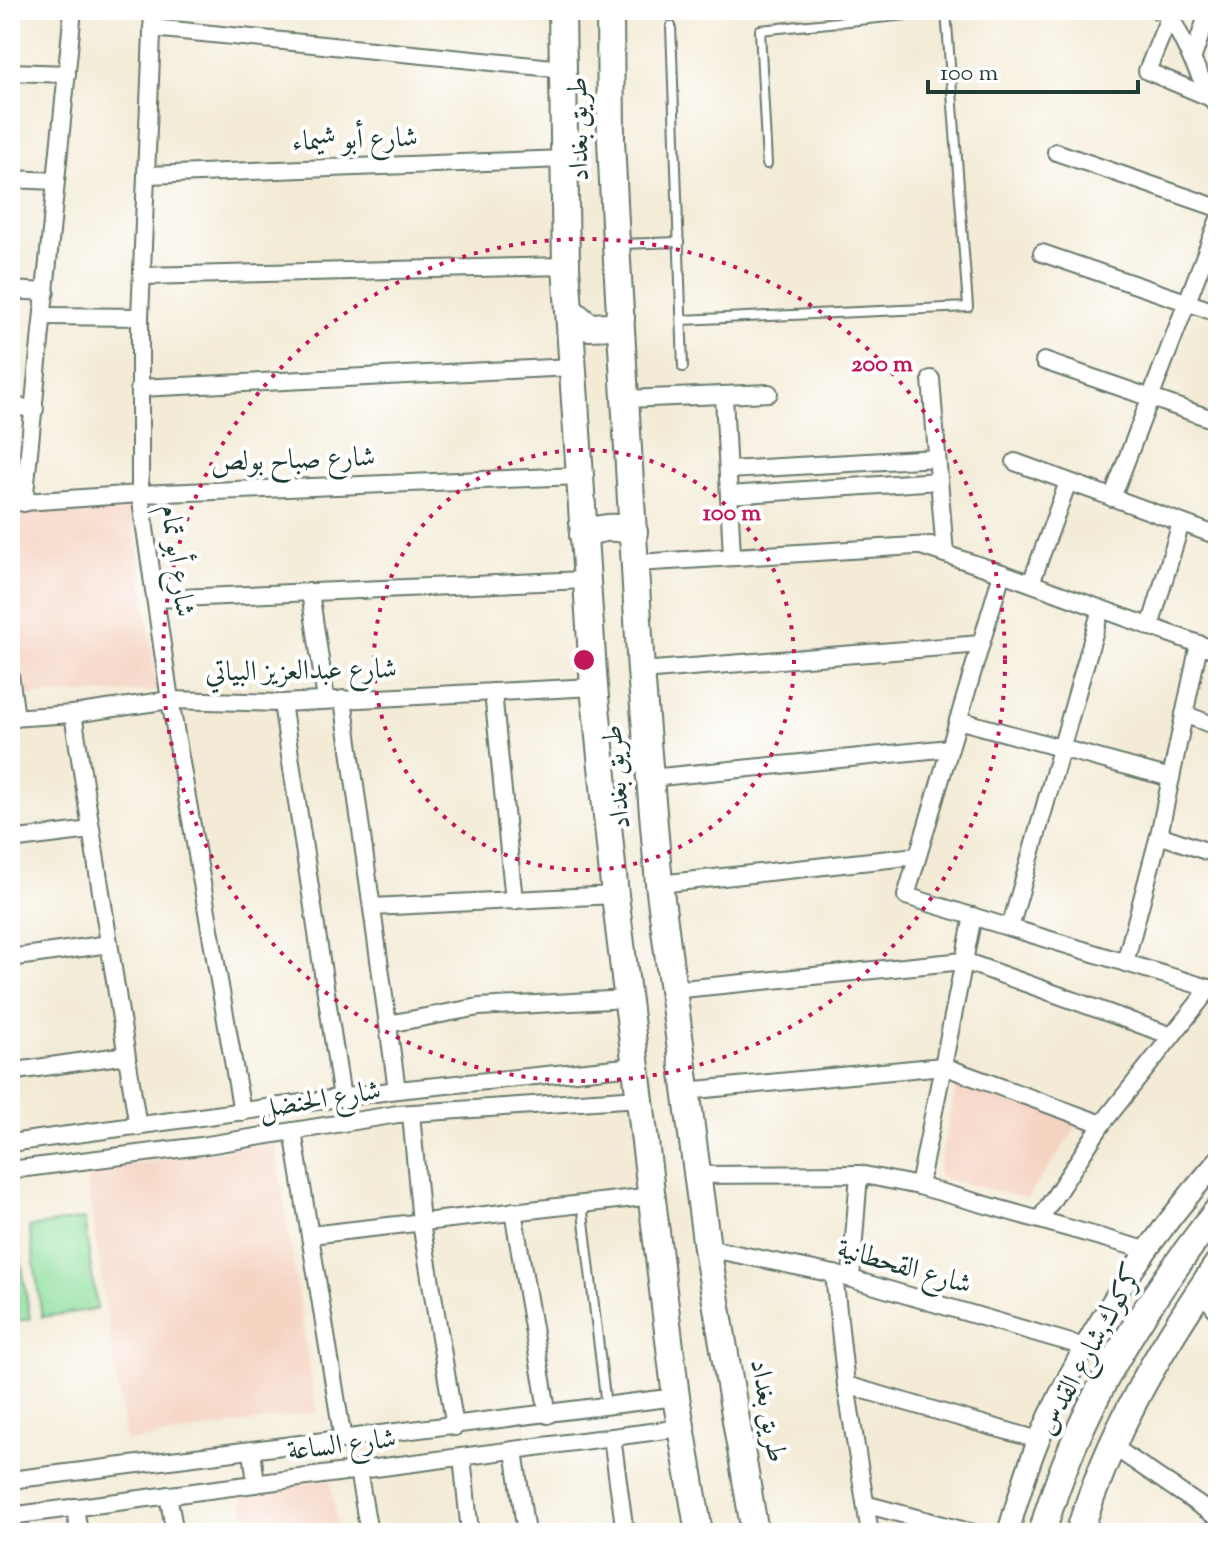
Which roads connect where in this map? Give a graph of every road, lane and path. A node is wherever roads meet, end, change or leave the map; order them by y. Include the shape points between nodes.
1 (73, 10) edge
2 (153, 10) edge
3 (562, 10) edge
4 (610, 10) edge
5 (1209, 10) edge
6 (1164, 13) edge
7 (671, 26) dead end
8 (152, 28) junction
9 (1201, 35) junction
10 (1218, 40) edge
11 (1192, 60) junction
12 (563, 69) junction
13 (10, 72) edge
14 (67, 74) junction
15 (1214, 103) edge
16 (1056, 152) dead end
17 (564, 159) junction
18 (767, 164) dead end
19 (148, 175) junction
20 (10, 179) edge
21 (56, 181) junction
22 (1218, 208) edge
23 (1218, 221) edge
24 (679, 242) junction
25 (616, 244) junction
26 (1042, 253) dead end
27 (566, 266) junction
28 (143, 276) junction
29 (10, 290) edge
30 (46, 292) junction
31 (1187, 301) junction
32 (569, 310) junction
33 (1218, 313) edge
34 (44, 316) junction
35 (140, 317) junction
36 (621, 318) junction
37 (682, 320) junction
38 (1044, 361) dead end
39 (573, 367) junction
40 (683, 367) dead end
41 (931, 379) dead end
42 (139, 388) junction
43 (769, 393) dead end
44 (724, 396) junction
45 (1151, 397) junction
46 (626, 399) junction
47 (10, 406) edge
48 (35, 409) junction
49 (1218, 421) edge
50 (937, 458) junction
51 (1015, 462) dead end
52 (728, 470) junction
53 (579, 476) junction
54 (939, 481) junction
55 (1068, 482) junction
56 (140, 494) junction
57 (729, 495) junction
58 (1112, 498) junction
59 (17, 503) edge
60 (1181, 523) junction
61 (634, 532) junction
62 (583, 535) junction
63 (1218, 536) edge
64 (944, 549) junction
65 (732, 556) junction
66 (636, 563) junction
67 (1002, 573) junction
68 (585, 580) junction
69 (1031, 583) junction
70 (310, 592) junction
71 (156, 599) junction
72 (1101, 609) junction
73 (1150, 627) junction
74 (981, 644) junction
75 (1199, 644) junction
76 (1218, 651) edge
77 (641, 671) junction
78 (10, 674) edge
79 (594, 687) junction
80 (493, 692) junction
81 (343, 699) junction
82 (170, 700) junction
83 (326, 700) junction
84 (282, 703) junction
85 (73, 714) junction
86 (1184, 714) junction
87 (13, 718) edge
88 (958, 720) junction
89 (1218, 727) edge
90 (950, 748) junction
91 (1061, 749) junction
92 (650, 778) junction
93 (1171, 778) junction
94 (91, 830) junction
95 (1159, 835) junction
96 (10, 840) edge
97 (1218, 855) edge
98 (917, 856) junction
99 (659, 884) junction
100 (615, 895) junction
101 (514, 901) junction
102 (372, 907) junction
103 (973, 916) junction
104 (1010, 928) junction
105 (109, 944) junction
106 (10, 958) edge
107 (964, 961) junction
108 (1125, 963) junction
109 (1214, 989) edge
110 (672, 990) junction
111 (628, 999) junction
112 (388, 1024) junction
113 (1172, 1036) junction
114 (126, 1055) junction
115 (635, 1066) junction
116 (943, 1066) junction
117 (603, 1071) junction
118 (10, 1072) edge
119 (397, 1090) junction
120 (686, 1091) junction
121 (342, 1098) junction
122 (640, 1098) junction
123 (603, 1100) junction
124 (242, 1112) junction
125 (411, 1114) junction
126 (198, 1118) junction
127 (1102, 1124) junction
128 (138, 1127) junction
129 (293, 1131) junction
130 (10, 1143) edge
131 (201, 1146) junction
132 (1218, 1161) edge
133 (10, 1170) edge
134 (859, 1174) junction
135 (697, 1175) junction
136 (919, 1186) junction
137 (652, 1196) junction
138 (582, 1204) junction
139 (1218, 1210) edge
140 (513, 1211) junction
141 (1040, 1219) junction
142 (421, 1223) junction
143 (310, 1235) junction
144 (707, 1248) junction
145 (1146, 1250) junction
146 (1218, 1264) edge
147 (842, 1276) junction
148 (1200, 1290) junction
149 (1218, 1312) edge
150 (1085, 1347) junction
151 (846, 1385) junction
152 (676, 1397) junction
153 (635, 1403) junction
154 (606, 1407) junction
155 (548, 1415) junction
156 (455, 1427) junction
157 (681, 1428) junction
158 (639, 1433) junction
159 (612, 1437) junction
160 (343, 1440) junction
161 (1039, 1440) junction
162 (1111, 1445) junction
163 (514, 1450) junction
164 (252, 1451) junction
165 (462, 1457) junction
166 (358, 1470) junction
167 (10, 1480) edge
168 (256, 1484) junction
169 (168, 1495) junction
170 (868, 1505) junction
171 (75, 1507) junction
172 (10, 1516) edge
173 (1218, 1518) edge
174 (79, 1533) edge
175 (175, 1533) edge
176 (369, 1533) edge
177 (470, 1533) edge
178 (526, 1533) edge
179 (625, 1533) edge
180 (699, 1533) edge
181 (755, 1533) edge
182 (870, 1533) edge
183 (973, 1533) edge
184 (1008, 1533) edge
185 (1042, 1533) edge
186 (1079, 1533) edge

1 - 14 street
2 - 8 street, شارع أبو تمام
3 - 12 main road, طريق بغداد
4 - 25 main road, طريق بغداد
5 - 9 street
6 - 11 street
6 - 15 street via 1147,71
7 - 24 lane
8 - 12 street
8 - 19 street, شارع أبو تمام
9 - 10 street
9 - 11 street
11 - 15 street
12 - 17 main road, طريق بغداد
13 - 14 street
14 - 21 street
16 - 22 street
17 - 19 street, شارع أبو شيماء
17 - 27 main road, طريق بغداد
18 - 37 lane via 760,30 946,11 968,307
19 - 28 street, شارع أبو تمام
20 - 21 street
21 - 30 street
23 - 31 street
24 - 25 lane
24 - 37 lane
25 - 36 main road, طريق بغداد
26 - 31 street
27 - 28 street
27 - 32 main road, طريق بغداد
28 - 35 street, شارع أبو تمام
29 - 30 street
30 - 34 street
31 - 33 street
31 - 45 street
32 - 36 main road via 589,327 610,326
32 - 39 main road, طريق بغداد
34 - 35 street
34 - 48 street
35 - 42 street, شارع أبو تمام
36 - 46 main road, طريق بغداد
37 - 40 lane
38 - 45 street
39 - 42 street
39 - 53 main road, طريق بغداد
41 - 50 street
42 - 56 street, شارع أبو تمام
43 - 44 street
44 - 46 street
44 - 52 street
45 - 49 street
45 - 58 street
46 - 61 main road, طريق بغداد
47 - 48 street
48 - 59 street
50 - 52 street
50 - 54 street
51 - 55 street
52 - 57 street
53 - 56 street, شارع صباح بولص
53 - 62 main road, طريق بغداد
54 - 57 street
54 - 64 street
55 - 58 street
55 - 69 street
56 - 59 street, شارع صباح بولص
56 - 71 street, شارع أبو تمام
57 - 65 street
58 - 60 street
60 - 63 street
60 - 73 street
61 - 62 main road via 613,527
61 - 66 main road, طريق بغداد
62 - 68 main road, طريق بغداد
64 - 65 street
64 - 67 street
65 - 66 street
66 - 77 main road, طريق بغداد
67 - 69 street
67 - 74 street
68 - 70 street
68 - 79 main road, طريق بغداد
69 - 72 street
70 - 71 street
70 - 83 street
71 - 82 street, شارع أبو تمام
72 - 73 street
72 - 91 street
73 - 75 street
74 - 77 street
74 - 88 street
75 - 76 street
75 - 86 street
77 - 92 main road, طريق بغداد
78 - 87 street
79 - 80 street, شارع عبدالعزيز البياتي
79 - 100 main road, طريق بغداد
80 - 81 street, شارع عبدالعزيز البياتي
80 - 101 street
81 - 83 street, شارع عبدالعزيز البياتي
81 - 102 street
82 - 84 street, شارع عبدالعزيز البياتي
82 - 85 street, شارع عبدالعزيز البياتي
82 - 124 street, شارع أبو تمام
83 - 84 street, شارع عبدالعزيز البياتي
84 - 121 street
85 - 87 street, شارع عبدالعزيز البياتي
85 - 94 street
86 - 89 street
86 - 93 street
88 - 90 street
88 - 91 street
90 - 92 street
90 - 98 street
91 - 93 street
91 - 104 street
92 - 99 main road, طريق بغداد
93 - 95 street
94 - 96 street
94 - 105 street
95 - 97 street
95 - 108 street
98 - 99 street
98 - 103 street via 906,896
99 - 110 main road, طريق بغداد
100 - 101 street
100 - 111 main road, طريق بغداد
101 - 102 street
102 - 112 street
103 - 104 street
103 - 107 street
104 - 108 street
105 - 106 street
105 - 114 street
107 - 110 street
107 - 113 street
107 - 116 street
108 - 109 street
109 - 113 street
110 - 120 main road, طريق بغداد
111 - 112 street via 479,1007
111 - 115 main road, طريق بغداد
112 - 119 street
113 - 127 street
114 - 118 street
114 - 128 street
115 - 117 street, شارع الحنضل
115 - 122 main road, طريق بغداد
116 - 120 street
116 - 127 street
116 - 136 street
117 - 119 street, شارع الحنضل
117 - 123 street via 612,1079 613,1090
119 - 121 street, شارع الحنضل
120 - 135 main road, طريق بغداد
121 - 124 street, شارع الحنضل
122 - 123 street, شارع الحنضل
122 - 137 main road, طريق بغداد
123 - 125 street, شارع الحنضل
124 - 126 street, شارع الحنضل
125 - 129 street, شارع الحنضل
125 - 142 street
126 - 128 street, شارع الحنضل
126 - 131 street
127 - 141 street
128 - 130 street, شارع الحنضل
129 - 131 street, شارع الحنضل
129 - 143 street
131 - 133 street, شارع الحنضل
132 - 145 street
134 - 135 street
134 - 136 street
134 - 147 street
135 - 144 main road, طريق بغداد
136 - 141 street
137 - 138 street
137 - 152 main road, طريق بغداد
138 - 140 street
138 - 154 lane
139 - 185 main road, كركوك,شارع القدس via 1137,1321 1101,1387 1072,1446
140 - 142 street
140 - 155 street
141 - 145 street
142 - 143 street
142 - 156 street
143 - 160 street
144 - 147 street, شارع القحطانية
144 - 181 main road, طريق بغداد
145 - 150 street
146 - 148 main road
147 - 150 street, شارع القحطانية
147 - 151 street
148 - 149 street
148 - 162 main road
150 - 161 street
151 - 161 street
151 - 170 street
152 - 153 street, شارع الساعة
152 - 157 main road, طريق بغداد
153 - 154 street, شارع الساعة
153 - 158 street
154 - 155 street, شارع الساعة
155 - 156 street, شارع الساعة
156 - 160 street, شارع الساعة
157 - 158 street, شارع الساعة
157 - 180 main road, طريق بغداد
158 - 159 street, شارع الساعة
159 - 163 street, شارع الساعة
159 - 179 street
160 - 164 street, شارع الساعة
161 - 184 street
162 - 173 street
162 - 186 main road
163 - 165 street, شارع الساعة
163 - 178 street
164 - 167 street, شارع الساعة
164 - 168 street
165 - 166 street, شارع الساعة
165 - 177 street
166 - 168 street, شارع الساعة
166 - 176 street
168 - 169 street, شارع الساعة
169 - 171 street, شارع الساعة
169 - 175 street
170 - 182 street
170 - 183 street
171 - 172 street, شارع الساعة
171 - 174 street

